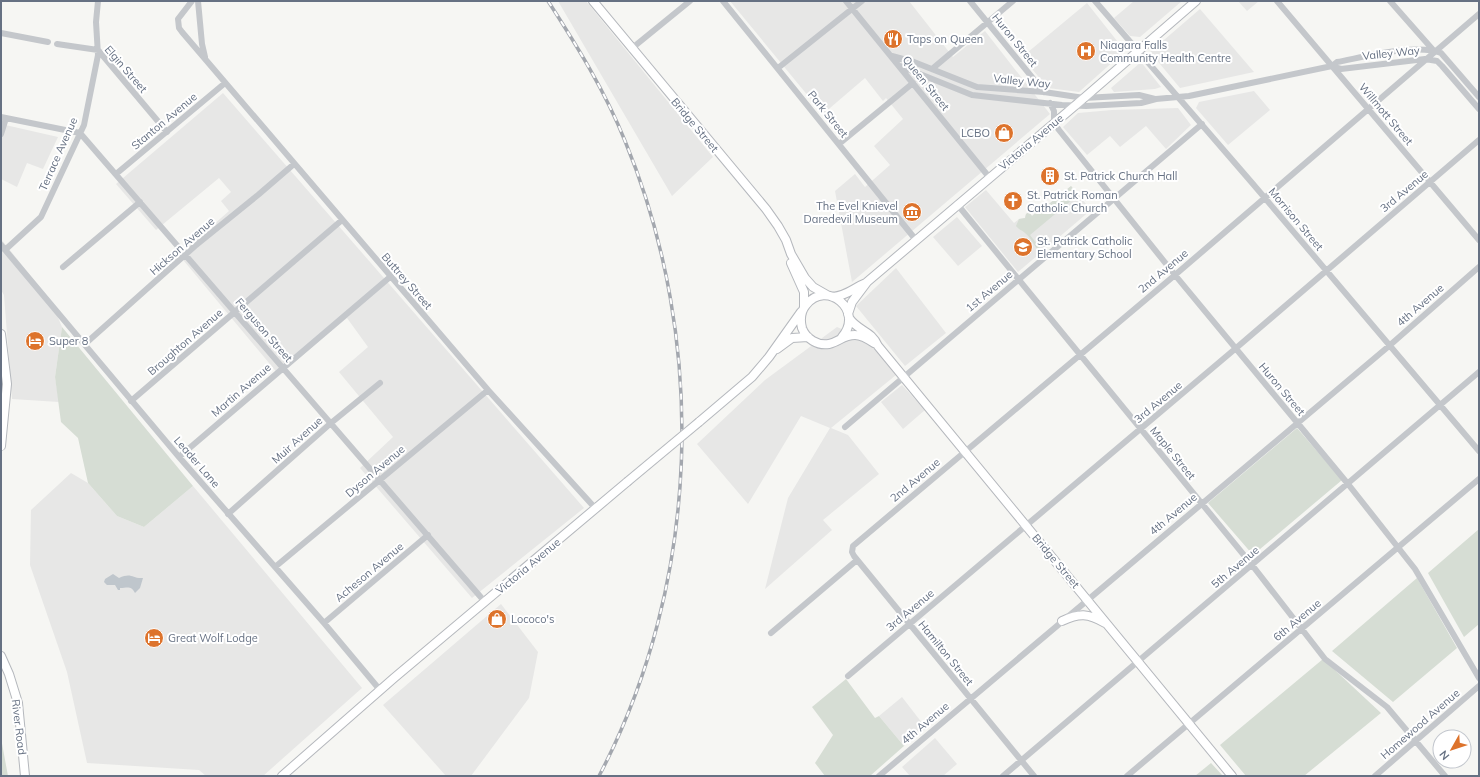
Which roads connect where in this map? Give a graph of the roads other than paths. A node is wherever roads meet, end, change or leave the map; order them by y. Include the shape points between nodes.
1 (98, 1) edge
2 (192, 1) edge
3 (198, 1) edge
4 (593, 1) edge
5 (690, 1) edge
6 (723, 1) edge
7 (846, 1) edge
8 (862, 1) edge
9 (970, 1) edge
10 (1013, 1) edge
11 (1095, 1) edge
12 (1196, 1) edge
13 (1277, 1) edge
14 (1390, 1) edge
15 (852, 9) junction
16 (1479, 14) edge
17 (988, 22) junction
18 (1, 33) edge
19 (48, 42) dead end
20 (57, 44) dead end
21 (631, 48) junction
22 (98, 50) junction
23 (1138, 51) junction
24 (1434, 51) junction
25 (892, 56) junction
26 (1425, 59) junction
27 (207, 63) junction
28 (900, 66) junction
29 (1332, 66) junction
30 (778, 68) junction
31 (932, 69) junction
32 (225, 83) junction
33 (913, 83) junction
34 (1044, 92) junction
35 (1178, 97) junction
36 (1479, 97) edge
37 (1084, 98) junction
38 (1156, 99) junction
39 (1050, 103) junction
40 (1074, 106) junction
41 (1368, 108) junction
42 (1479, 109) edge
43 (4, 117) edge
44 (1054, 123) junction
45 (1202, 124) junction
46 (167, 132) junction
47 (80, 133) junction
48 (1, 134) edge
49 (1479, 140) edge
50 (839, 144) junction
51 (294, 164) junction
52 (116, 174) junction
53 (989, 177) junction
54 (1430, 182) junction
55 (1265, 198) junction
56 (1114, 199) junction
57 (140, 202) junction
58 (957, 204) junction
59 (342, 220) junction
60 (916, 240) junction
61 (1479, 240) edge
62 (3, 248) edge
63 (791, 254) junction
64 (186, 255) junction
65 (63, 267) dead end
66 (1479, 267) edge
67 (1326, 271) junction
68 (1175, 275) junction
69 (390, 276) junction
70 (1018, 280) junction
71 (866, 282) junction
72 (830, 296) junction
73 (803, 309) junction
74 (235, 312) junction
75 (849, 316) junction
76 (1, 334) edge
77 (808, 337) junction
78 (842, 337) junction
79 (85, 344) junction
80 (878, 346) junction
81 (1389, 346) junction
82 (1235, 349) junction
83 (772, 353) junction
84 (1080, 354) junction
85 (284, 367) junction
86 (1479, 372) edge
87 (904, 376) junction
88 (380, 383) dead end
89 (488, 390) junction
90 (131, 401) junction
91 (1440, 405) junction
92 (1297, 422) junction
93 (331, 423) junction
94 (845, 427) dead end
95 (1141, 429) junction
96 (1, 446) edge
97 (965, 451) junction
98 (1479, 451) edge
99 (179, 457) junction
100 (379, 479) junction
101 (1479, 479) edge
102 (1348, 484) junction
103 (1201, 503) junction
104 (596, 508) junction
105 (228, 514) junction
106 (1026, 525) junction
107 (428, 535) junction
108 (1398, 548) junction
109 (857, 560) junction
110 (1252, 566) junction
111 (275, 567) junction
112 (1088, 599) junction
113 (486, 602) junction
114 (1062, 621) junction
115 (324, 623) junction
116 (909, 624) junction
117 (1109, 625) junction
118 (1302, 629) junction
119 (771, 633) dead end
120 (1, 656) edge
121 (1138, 661) junction
122 (848, 676) dead end
123 (1479, 678) edge
124 (1479, 686) edge
125 (380, 690) junction
126 (970, 698) junction
127 (1189, 724) junction
128 (1416, 741) junction
129 (1021, 761) junction
130 (25, 776) edge
131 (282, 776) edge
132 (879, 776) edge
133 (1003, 776) edge
134 (1034, 776) edge
135 (1127, 776) edge
136 (1232, 776) edge
137 (1375, 776) edge
138 (1445, 776) edge

1 - 22 street, Terrace Avenue
2 - 27 street, Buttrey Street via 179,18 179,28
3 - 27 street, Buttrey Street via 202,49
4 - 21 main road, Bridge Street
5 - 21 street
6 - 30 street, Park Street
7 - 15 street, Queen Street
8 - 15 street
9 - 17 street, Huron Street
10 - 17 street
11 - 23 street, Morrison Street
12 - 23 main road, Victoria Avenue
13 - 29 street, Willmott Street
14 - 24 street
15 - 25 street, Queen Street
15 - 30 street
16 - 24 street, 2nd Avenue
17 - 31 street
17 - 34 street, Huron Street
18 - 19 street
20 - 22 street, Elgin Street
21 - 63 main road, Bridge Street via 766,209 786,240
22 - 46 street, Elgin Street
22 - 47 street, Terrace Avenue via 84,125
23 - 35 street, Morrison Street
23 - 37 main road, Victoria Avenue
24 - 26 street, 2nd Avenue
24 - 29 street, Valley Way via 1402,50 1337,62
24 - 36 street, Valley Way via 1441,53
25 - 28 street, Queen Street
25 - 31 street, Valley Way
26 - 29 street, Valley Way via 1341,69
26 - 41 street, 2nd Avenue
26 - 42 street, Valley Way via 1437,61
27 - 32 street, Buttrey Street
28 - 33 street, Queen Street
28 - 39 street, Valley Way via 972,95
29 - 35 street, Valley Way
29 - 41 street, Willmott Street
30 - 50 street, Park Street
31 - 34 street, Valley Way via 977,87
32 - 46 street, Stanton Avenue
32 - 51 street, Buttrey Street
33 - 50 street
33 - 53 street, Queen Street
34 - 37 street, Valley Way
35 - 38 street, Valley Way
35 - 45 street, Morrison Street
37 - 38 street, Valley Way via 1139,95
37 - 40 main road, Victoria Avenue
38 - 40 street, Valley Way via 1141,104
39 - 40 street, Valley Way
39 - 44 street via 1054,111
40 - 44 main road, Victoria Avenue
41 - 54 street, Willmott Street
41 - 55 street, 2nd Avenue
43 - 47 street
43 - 48 street
44 - 53 main road, Victoria Avenue
44 - 56 street, Huron Street
45 - 55 street, Morrison Street
45 - 56 street, 1st Avenue
46 - 52 street, Stanton Avenue
47 - 52 street, Ferguson Street
47 - 62 street, Terrace Avenue via 41,217
49 - 54 street, 3rd Avenue
50 - 60 street, Park Street
51 - 59 street, Buttrey Street
51 - 64 street, Hickson Avenue
52 - 57 street, Ferguson Street
53 - 58 main road, Victoria Avenue
54 - 61 street, Willmott Street
54 - 67 street, 3rd Avenue
55 - 67 street, Morrison Street
55 - 68 street, 2nd Avenue
56 - 68 street, Huron Street
56 - 70 street, 1st Avenue
57 - 64 street, Ferguson Street
57 - 65 street
58 - 60 main road, Victoria Avenue
58 - 70 street, Maple Street
59 - 69 street, Buttrey Street
59 - 74 street, Broughton Avenue
60 - 71 main road, Victoria Avenue
62 - 79 street, Leader Lane
63 - 72 main road, Bridge Street via 809,283
63 - 73 main road, Bridge Street via 793,268 804,292
64 - 74 street, Ferguson Street
64 - 79 street, Hickson Avenue
66 - 81 street, 4th Avenue
67 - 81 street, Morrison Street
67 - 82 street, 3rd Avenue
68 - 82 street, Huron Street
68 - 84 street, 2nd Avenue
69 - 85 street, Martin Avenue
69 - 89 street, Buttrey Street
70 - 84 street, Maple Street
70 - 87 street, 1st Avenue
71 - 72 main road, Victoria Avenue via 846,295
71 - 75 main road, Victoria Avenue via 852,302
72 - 73 main road via 814,298
72 - 75 main road via 843,303
73 - 77 main road via 801,325
73 - 83 main road, Victoria Avenue
74 - 85 street, Ferguson Street
74 - 90 street, Broughton Avenue
75 - 78 main road via 848,329
75 - 80 main road, Bridge Street via 857,328 872,336
76 - 96 main road via 7,384
77 - 78 main road via 825,344
77 - 83 main road, Victoria Avenue via 792,338
78 - 80 main road, Bridge Street via 860,336
79 - 90 street, Leader Lane
80 - 87 main road, Bridge Street
81 - 91 street, Morrison Street
81 - 92 street, 4th Avenue
82 - 92 street, Huron Street
82 - 95 street, 3rd Avenue
83 - 104 main road, Victoria Avenue, bridge via 752,377
84 - 95 street, Maple Street
84 - 97 street, 2nd Avenue
85 - 93 street, Ferguson Street
85 - 99 street, Martin Avenue
86 - 91 street, 5th Avenue
87 - 94 street, 1st Avenue
87 - 97 main road, Bridge Street
88 - 93 street, Muir Avenue
89 - 100 street, Dyson Avenue
89 - 104 street, Buttrey Street
90 - 99 street, Leader Lane
91 - 98 street, Morrison Street
91 - 102 street, 5th Avenue
92 - 102 street, Huron Street
92 - 103 street, 4th Avenue
93 - 100 street, Ferguson Street
93 - 105 street, Muir Avenue
95 - 103 street, Maple Street
95 - 106 street, 3rd Avenue
97 - 106 main road, Bridge Street
97 - 109 street, 2nd Avenue via 857,541 852,552
99 - 105 street, Leader Lane
100 - 107 street, Ferguson Street
100 - 111 street, Dyson Avenue
101 - 108 street, 6th Avenue
102 - 108 street, Huron Street
102 - 110 street, 5th Avenue
103 - 110 street, Maple Street
103 - 112 street, 4th Avenue
104 - 113 main road, Victoria Avenue
105 - 111 street, Leader Lane
106 - 112 main road, Bridge Street
106 - 116 street, 3rd Avenue
107 - 113 street, Ferguson Street
107 - 115 street, Acheson Avenue
108 - 118 street, 6th Avenue
108 - 123 street, Huron Street via 1416,569
109 - 116 street, Hamilton Street
109 - 119 street
110 - 118 street, Maple Street
110 - 121 street, 5th Avenue
111 - 115 street, Leader Lane
112 - 114 street, 4th Avenue
112 - 117 main road, Bridge Street
113 - 125 main road, Victoria Avenue
114 - 117 main road via 1075,615 1087,616
114 - 126 street, 4th Avenue
115 - 125 street, Leader Lane
116 - 122 street, 3rd Avenue
116 - 126 street, Hamilton Street
117 - 121 main road, Bridge Street
118 - 127 street, 6th Avenue
118 - 128 street, Maple Street via 1325,659 1387,706
120 - 130 main road, River Road via 18,703
121 - 127 main road, Bridge Street
121 - 129 street, 5th Avenue
124 - 128 street, Homewood Avenue
125 - 131 main road, Victoria Avenue
126 - 129 street, Hamilton Street
126 - 132 street, 4th Avenue
127 - 135 street, 6th Avenue
127 - 136 main road, Bridge Street
128 - 137 street, Homewood Avenue
128 - 138 street, Maple Street
129 - 133 street, 5th Avenue
129 - 134 street, Hamilton Street

